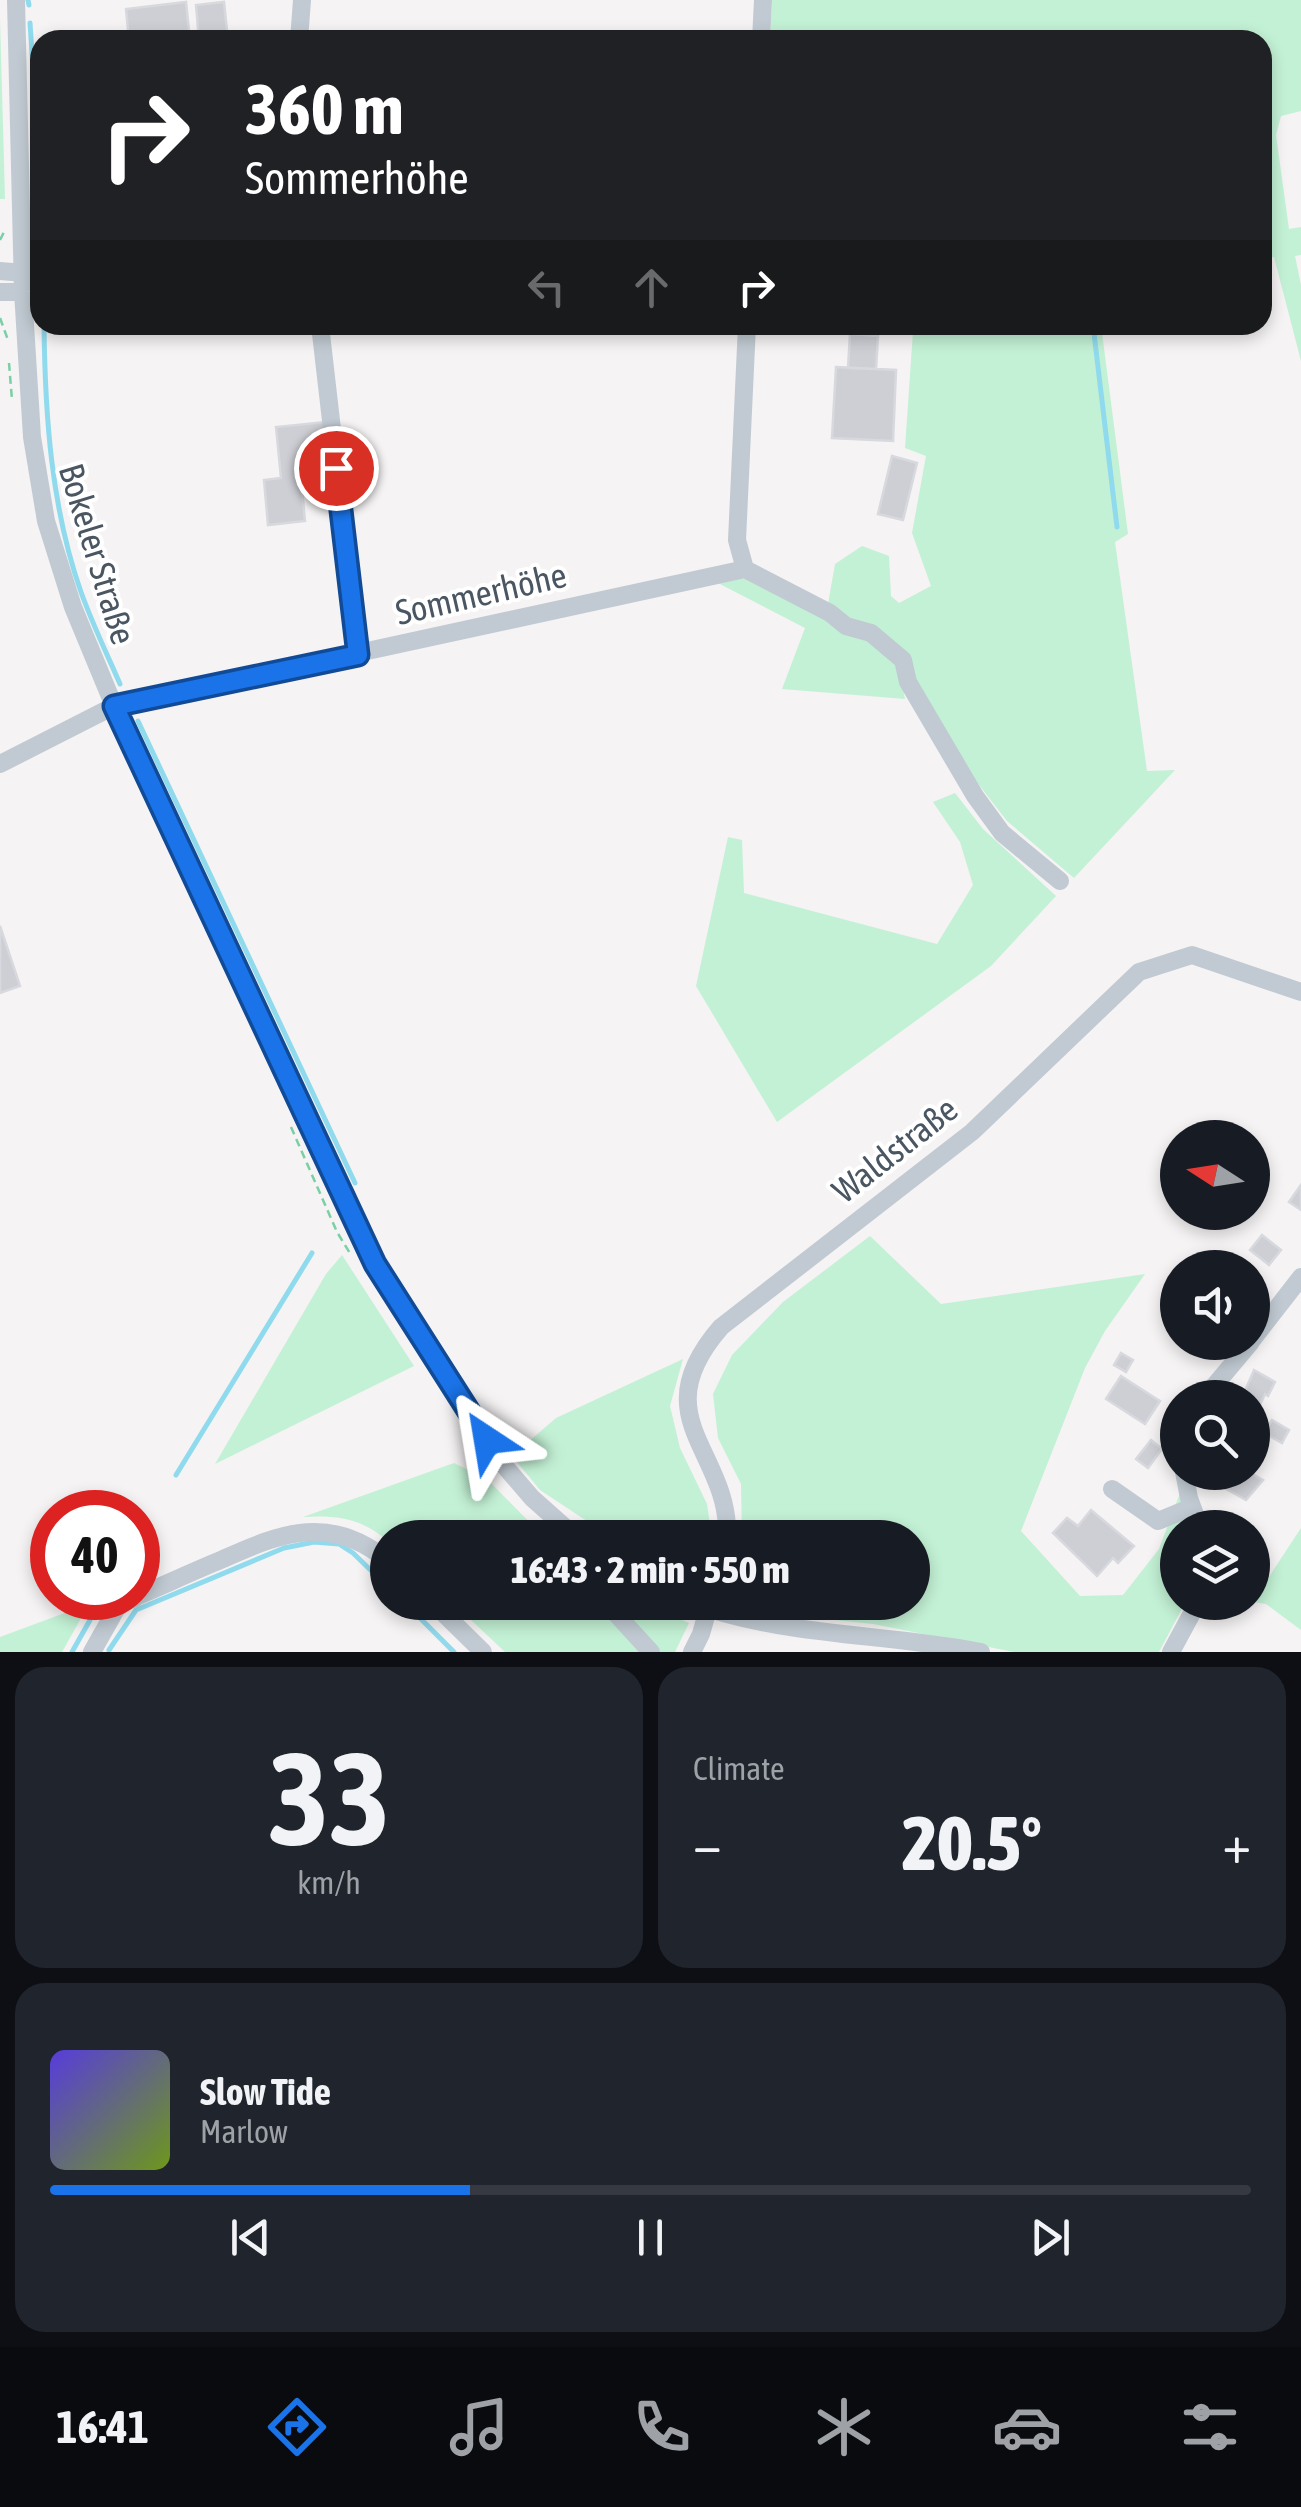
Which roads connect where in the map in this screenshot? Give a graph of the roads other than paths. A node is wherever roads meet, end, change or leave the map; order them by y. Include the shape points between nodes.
1 (16, 0) edge
2 (302, 0) edge
3 (763, 0) edge
4 (300, 30) edge
5 (762, 30) edge
6 (0, 271) edge
7 (23, 283) junction
8 (0, 292) edge
9 (321, 335) edge
10 (747, 335) edge
11 (744, 568) junction
12 (358, 655) junction
13 (114, 706) junction
14 (0, 764) edge
15 (1060, 881) dead end
16 (1301, 992) edge
17 (1301, 1277) edge
18 (1270, 1318) edge
19 (1237, 1360) edge
20 (1219, 1380) edge
21 (1112, 1489) dead end
22 (1188, 1490) edge
23 (1192, 1506) junction
24 (1193, 1510) edge
25 (557, 1520) edge
26 (728, 1520) edge
27 (370, 1546) edge
28 (160, 1586) edge
29 (110, 1620) edge
30 (450, 1620) edge
31 (622, 1620) edge
32 (700, 1620) edge
33 (751, 1620) edge
34 (1188, 1620) edge
35 (92, 1652) edge
36 (483, 1652) edge
37 (651, 1652) edge
38 (692, 1652) edge
39 (981, 1652) edge
40 (1171, 1652) edge

1 - 7 street, Bokeler Straße
2 - 4 street
3 - 5 street
6 - 7 street
7 - 8 street
7 - 13 street, Bokeler Straße via 32,437 46,521
9 - 12 street
10 - 11 street via 737,540
11 - 12 street, Sommerhöhe
11 - 15 street via 846,626 871,633 903,660 908,682 975,796 1002,833
12 - 13 street, Sommerhöhe
13 - 14 street, Sommerhöhe
13 - 25 street, Bokeler Straße via 375,1264 502,1462
16 - 26 street, Waldstraße via 1192,954 1139,972 972,1132 721,1326 700,1350 688,1407
17 - 18 street
19 - 20 street
21 - 23 street via 1158,1521
22 - 23 street
23 - 24 street
27 - 28 street via 342,1534 306,1530 268,1539
29 - 35 street
30 - 36 street
31 - 37 street
32 - 38 street
33 - 39 street
34 - 40 street

